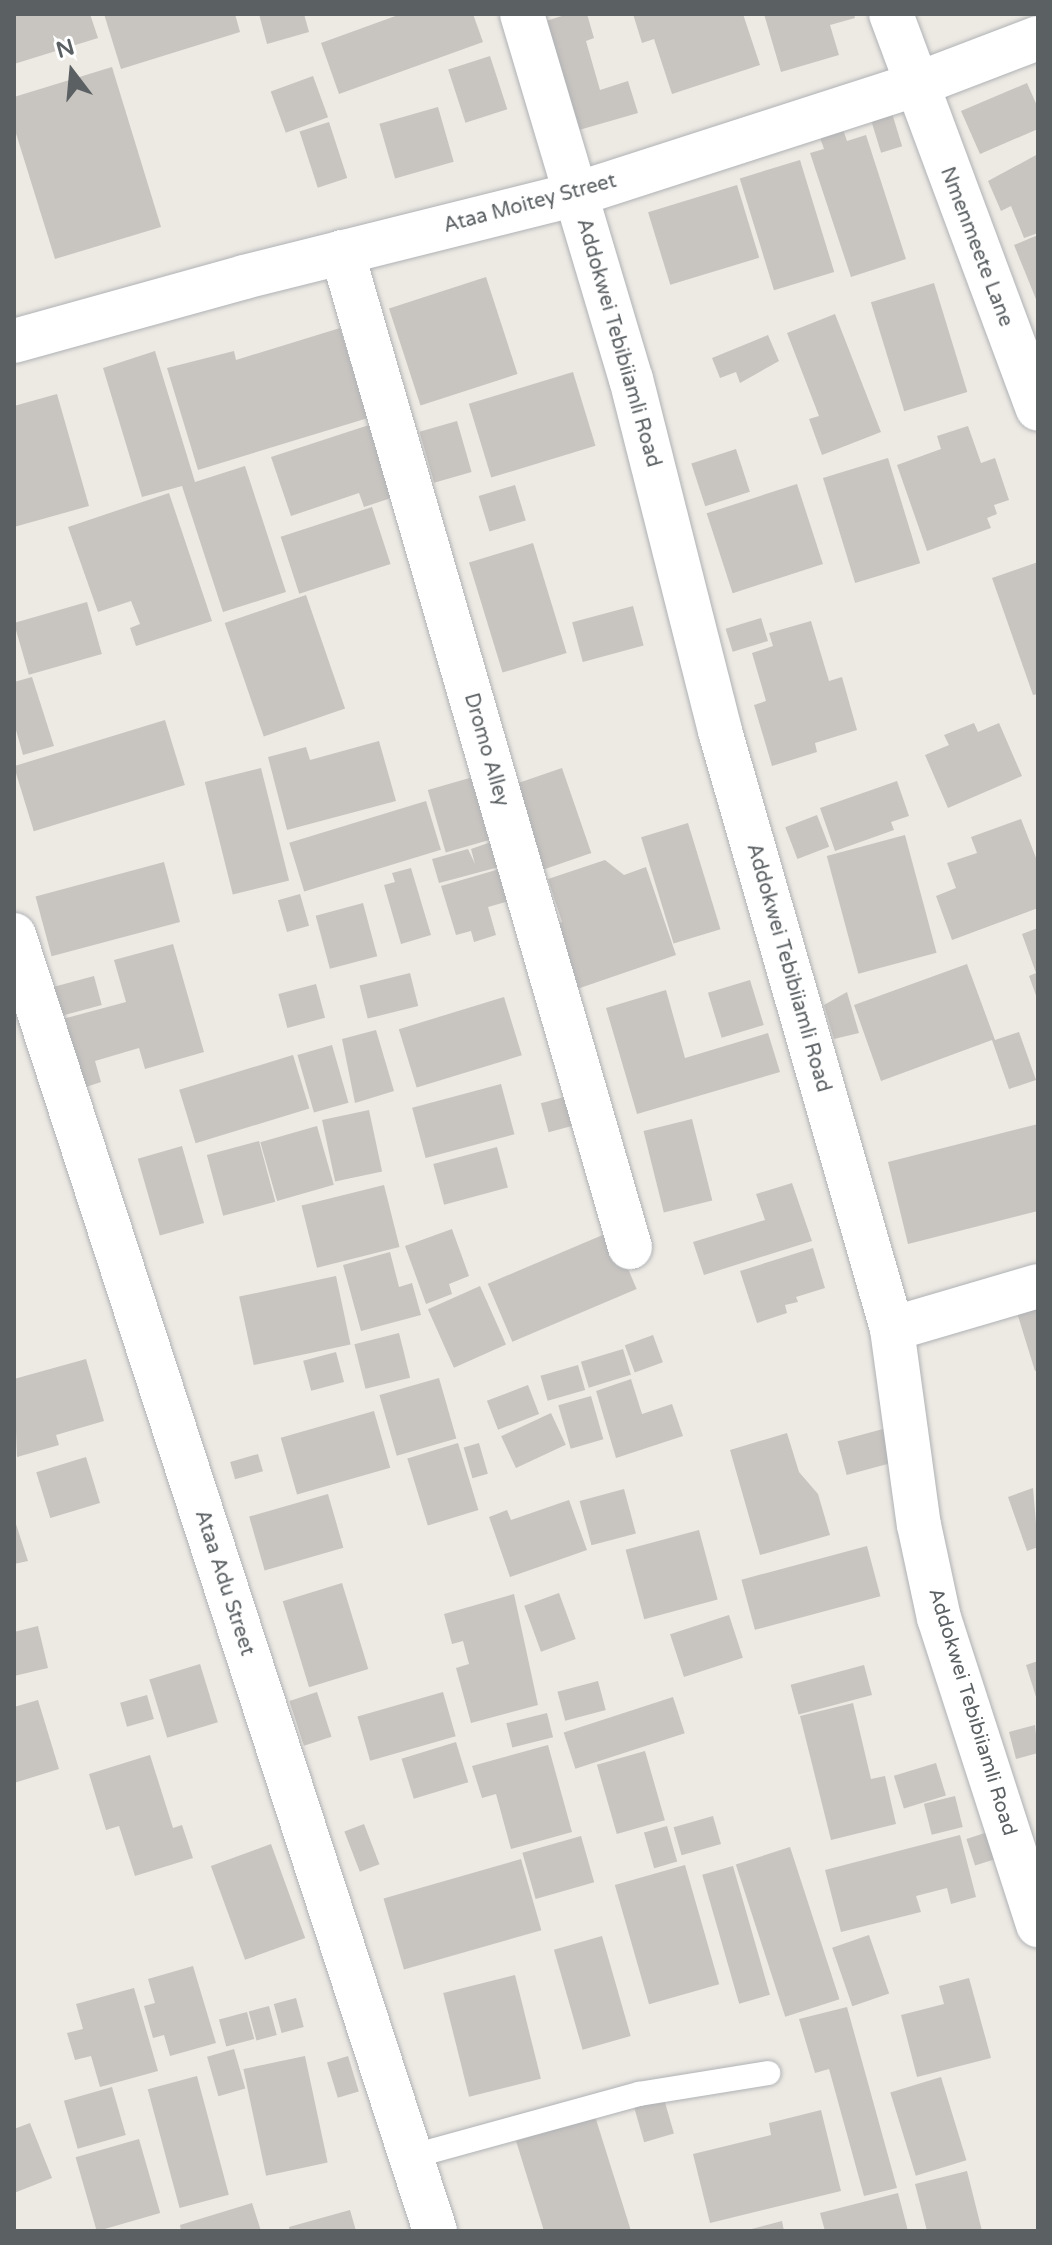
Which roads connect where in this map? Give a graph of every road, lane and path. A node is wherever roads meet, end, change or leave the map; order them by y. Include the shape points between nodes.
1 (522, 14) edge
2 (891, 14) edge
3 (1038, 38) edge
4 (915, 85) junction
5 (577, 194) junction
6 (342, 252) junction
7 (14, 341) edge
8 (1038, 409) edge
9 (14, 935) edge
10 (630, 1247) dead end
11 (1038, 1286) edge
12 (892, 1329) junction
13 (1038, 1925) edge
14 (768, 2073) dead end
15 (410, 2157) junction
16 (435, 2231) edge

1 - 5 street, Addokwei Tebibiiamli Road
2 - 4 street, Nmenmeete Lane
3 - 4 street, Ataa Moitey Street
4 - 5 street, Ataa Moitey Street
4 - 8 street, Nmenmeete Lane
5 - 6 street, Ataa Moitey Street
5 - 12 street, Addokwei Tebibiiamli Road via 631,379 720,731
6 - 7 street, Ataa Moitey Street
6 - 10 street, Dromo Alley
9 - 15 street, Ataa Adu Street
11 - 12 street
12 - 13 street, Addokwei Tebibiiamli Road via 919,1525 939,1618
14 - 15 lane via 639,2094
15 - 16 street, Ataa Adu Street

